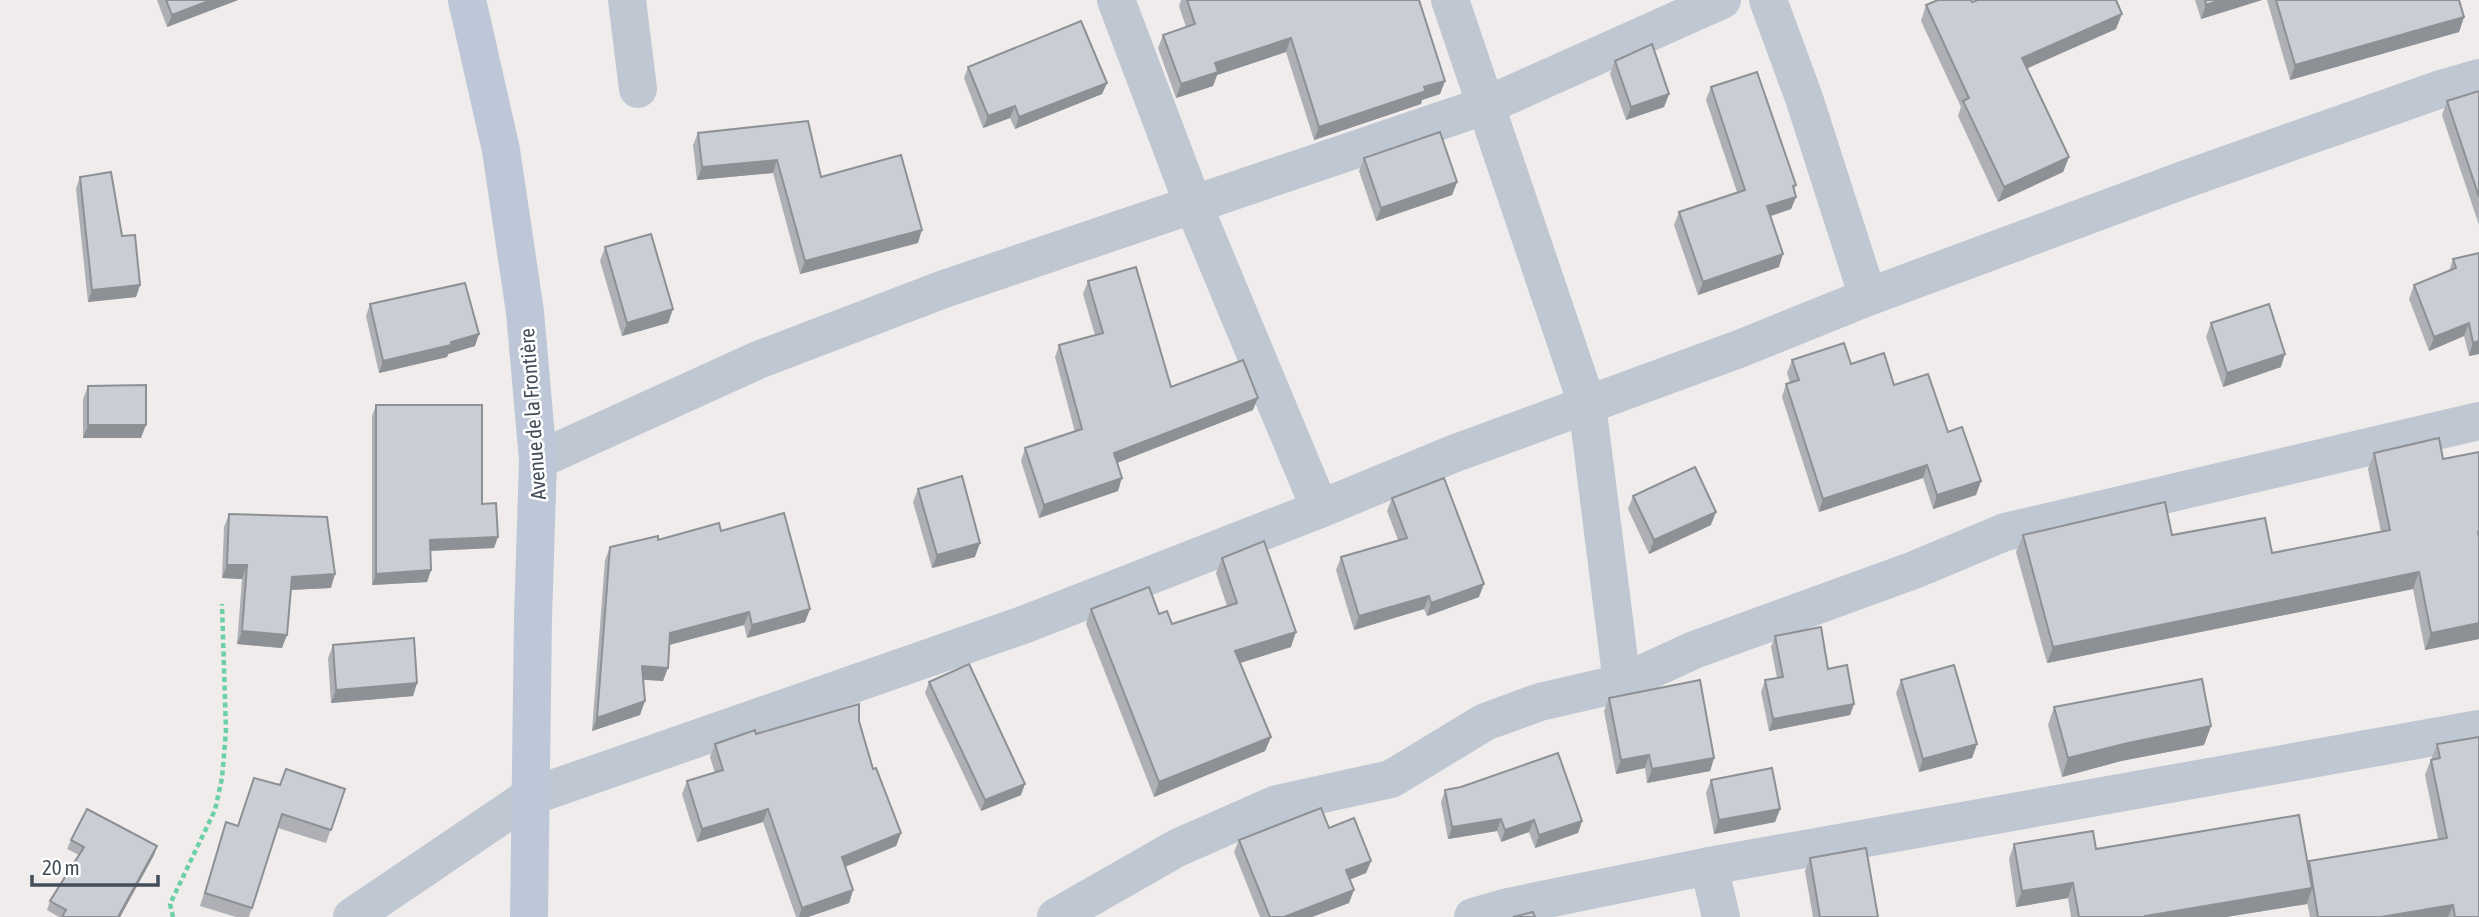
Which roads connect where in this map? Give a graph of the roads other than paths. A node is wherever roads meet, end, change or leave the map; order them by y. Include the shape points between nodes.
1 (467, 0) edge
2 (627, 0) edge
3 (1116, 0) edge
4 (1450, 0) edge
5 (1722, 0) edge
6 (1768, 0) edge
7 (2479, 78) edge
8 (638, 89) dead end
9 (1487, 106) junction
10 (1193, 204) junction
11 (1868, 297) junction
12 (1587, 404) junction
13 (2479, 421) edge
14 (538, 460) junction
15 (1320, 509) junction
16 (1622, 683) junction
17 (2479, 729) edge
18 (529, 797) junction
19 (1709, 866) junction
20 (352, 917) edge
21 (529, 917) edge
22 (1056, 917) edge
23 (1473, 917) edge
24 (1721, 917) edge

1 - 14 street, Avenue de la Frontière via 503,163 525,312
2 - 8 street
3 - 10 street
4 - 9 street
5 - 9 street
6 - 11 street
7 - 11 street via 2186,178
9 - 10 street
9 - 12 street
10 - 14 street via 944,289 771,355
10 - 15 street
11 - 12 street
12 - 15 street
12 - 16 street
13 - 16 street via 2005,532 1693,650
14 - 18 street, Avenue de la Frontière
15 - 18 street via 1023,625
16 - 22 street via 1541,702 1485,722 1391,779 1277,804 1177,848
17 - 19 street
18 - 20 street
18 - 21 street, Avenue de la Frontière
19 - 23 street
19 - 24 street

